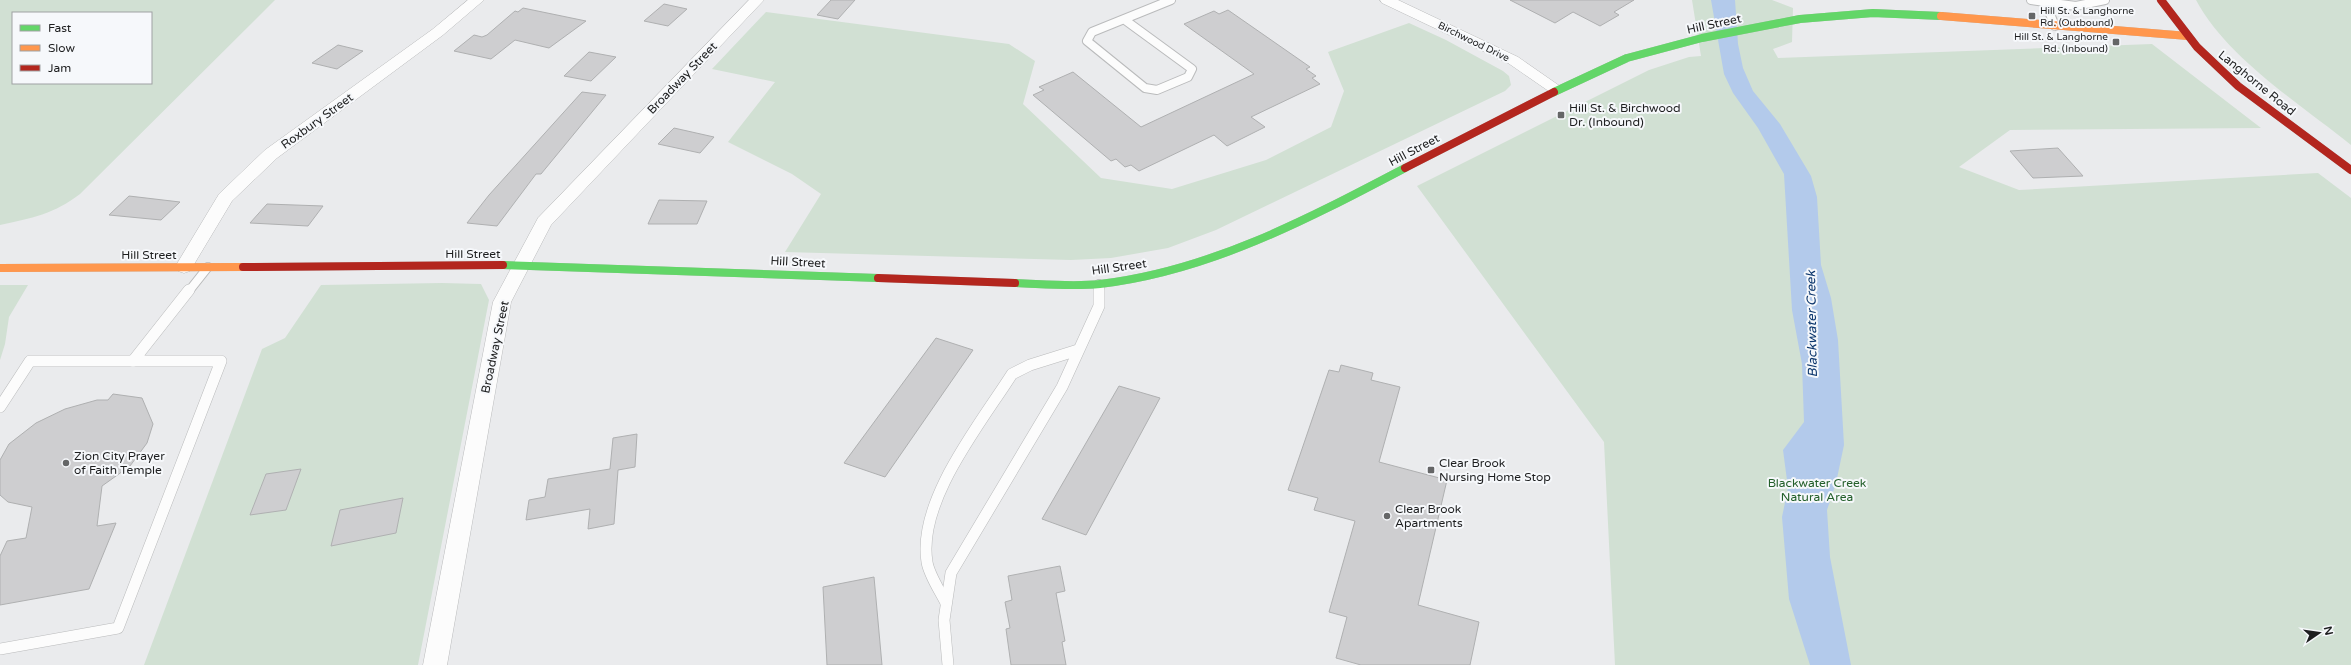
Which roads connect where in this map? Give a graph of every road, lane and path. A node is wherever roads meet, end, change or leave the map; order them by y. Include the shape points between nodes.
1 (478, 0) edge
2 (756, 0) edge
3 (1171, 0) edge
4 (2031, 0) edge
5 (2106, 0) edge
6 (2161, 0) edge
7 (1397, 2) edge
8 (2045, 2) junction
9 (1125, 20) junction
10 (2055, 26) junction
11 (2188, 36) junction
12 (1556, 89) junction
13 (2351, 170) edge
14 (522, 265) junction
15 (184, 267) junction
16 (208, 267) junction
17 (0, 268) edge
18 (1099, 284) junction
19 (1078, 350) junction
20 (133, 361) junction
21 (0, 407) edge
22 (946, 603) junction
23 (0, 649) edge
24 (435, 665) edge
25 (948, 665) edge

1 - 15 street, Roxbury Street via 271,154 225,198
2 - 14 street, Broadway Street via 544,222
3 - 9 lane
4 - 8 lane
5 - 8 lane via 2076,6
6 - 11 street, Langhorne Road
7 - 12 street, Birchwood Drive via 1514,60
8 - 10 lane
9 - 9 lane via 1092,32 1087,41 1146,88 1157,90 1188,77 1192,69
10 - 11 street, Hill Street
10 - 12 street, Hill Street via 1873,13 1826,16 1702,38 1627,58
11 - 13 street, Langhorne Road via 2221,71 2261,104
12 - 18 street, Hill Street via 1264,239 1191,266
14 - 16 street, Hill Street
14 - 18 street, Hill Street
14 - 24 street, Broadway Street via 502,302
15 - 16 street, Hill Street
15 - 17 street, Hill Street
16 - 20 lane
18 - 19 lane via 1099,306
19 - 22 lane via 1062,387 951,573
19 - 22 lane via 1030,365 1012,374 942,483 928,530 927,562
20 - 21 lane via 30,361
20 - 23 lane via 221,361 118,628
22 - 25 lane via 944,620

